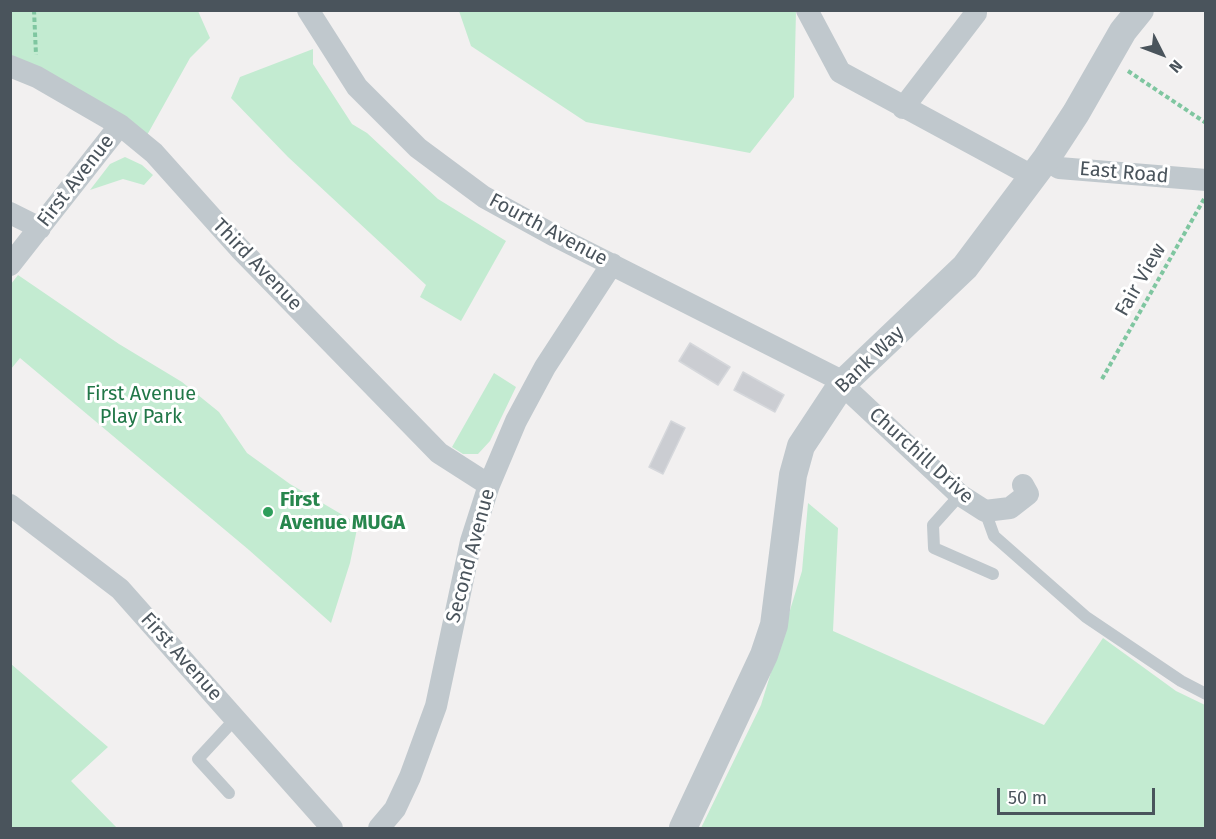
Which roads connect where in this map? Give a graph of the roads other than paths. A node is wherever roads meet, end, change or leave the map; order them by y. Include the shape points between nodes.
1 (308, 10) edge
2 (807, 10) edge
3 (1140, 10) edge
4 (976, 13) dead end
5 (10, 66) edge
6 (903, 108) junction
7 (120, 125) junction
8 (1040, 168) junction
9 (1206, 180) edge
10 (10, 213) edge
11 (40, 228) junction
12 (612, 264) junction
13 (10, 265) edge
14 (842, 384) junction
15 (489, 485) junction
16 (1023, 485) dead end
17 (960, 495) junction
18 (10, 505) edge
19 (985, 511) junction
20 (993, 574) dead end
21 (1206, 694) edge
22 (236, 718) junction
23 (229, 793) dead end
24 (332, 828) edge
25 (379, 828) edge
26 (683, 828) edge

1 - 12 street, Fourth Avenue via 357,87 418,148 484,196
2 - 6 street, East Road via 840,72
3 - 8 street, Bank Way via 1123,31
4 - 6 street
5 - 7 street, Third Avenue via 37,76
6 - 8 street, East Road
7 - 11 street, First Avenue
7 - 15 street, Third Avenue via 154,153 240,249 439,453
8 - 9 street, East Road
8 - 14 street, Bank Way via 965,267
10 - 11 street
11 - 13 street, First Avenue
12 - 14 street, Fourth Avenue
12 - 15 street, Second Avenue via 540,376
14 - 17 street, Churchill Drive
14 - 26 street, Bank Way via 801,446 793,475 774,625 764,655
15 - 25 street, Second Avenue via 471,541 436,706 410,777 395,809
16 - 19 street, Churchill Drive via 1028,494 1010,508
17 - 19 street, Churchill Drive
17 - 20 lane via 933,525 934,548
18 - 22 street, First Avenue via 120,589
19 - 21 lane via 994,536 1086,617
22 - 23 lane via 198,759
22 - 24 street, First Avenue

